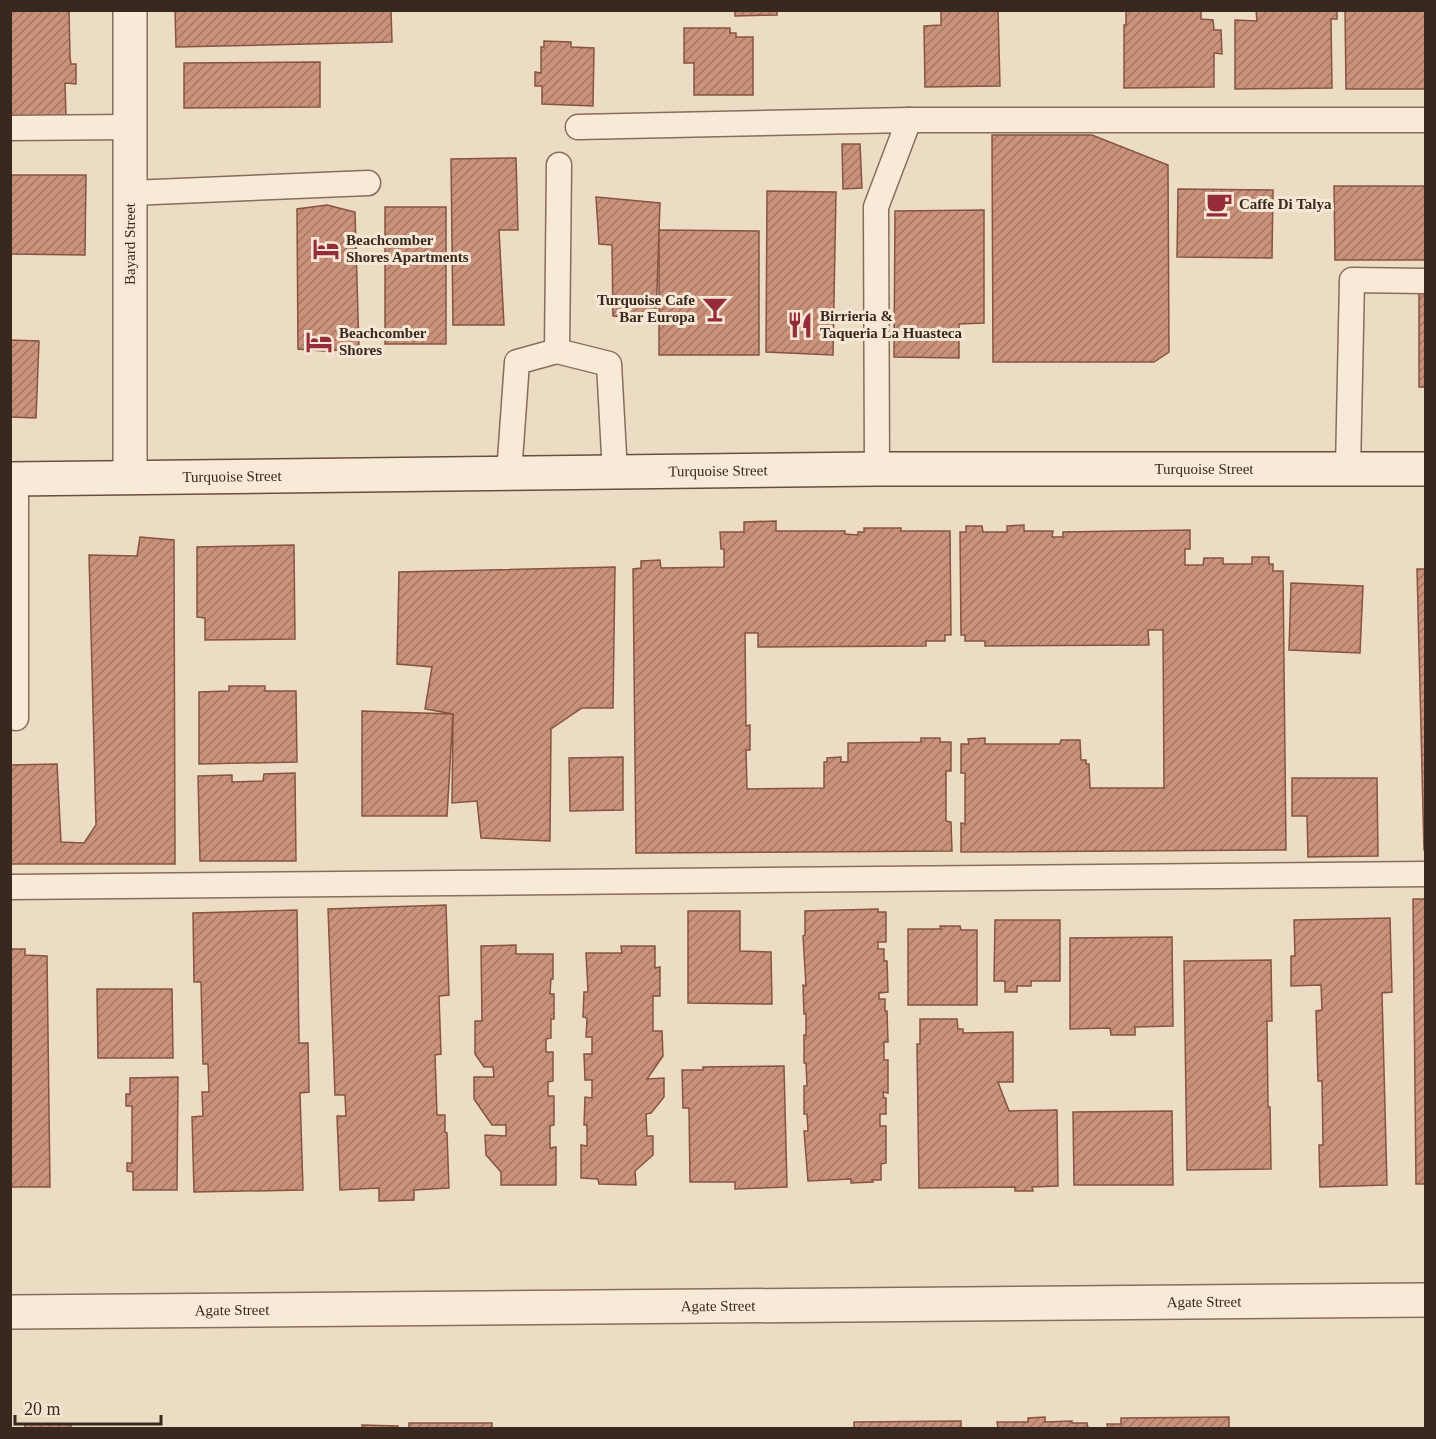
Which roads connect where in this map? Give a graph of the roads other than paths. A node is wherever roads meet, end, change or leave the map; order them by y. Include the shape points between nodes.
1 (130, 10) edge
2 (909, 120) junction
3 (1425, 120) edge
4 (130, 127) junction
5 (10, 128) edge
6 (578, 128) dead end
7 (559, 165) dead end
8 (368, 183) dead end
9 (129, 193) junction
10 (1425, 281) edge
11 (557, 351) junction
12 (1348, 469) junction
13 (1425, 469) edge
14 (877, 470) junction
15 (615, 473) junction
16 (509, 474) junction
17 (130, 477) junction
18 (13, 479) edge
19 (16, 718) dead end
20 (1425, 874) edge
21 (10, 887) edge
22 (1425, 1300) edge
23 (10, 1312) edge

1 - 4 street, Bayard Street
2 - 3 lane
2 - 6 lane
2 - 14 lane via 876,207
4 - 5 lane
4 - 9 street, Bayard Street
7 - 11 lane
8 - 9 lane
9 - 17 street, Bayard Street
10 - 12 lane via 1352,280
11 - 15 lane via 609,364
11 - 16 lane via 517,362
12 - 13 street, Turquoise Street
12 - 14 street, Turquoise Street
14 - 15 street, Turquoise Street
15 - 16 street, Turquoise Street
16 - 17 street, Turquoise Street
17 - 18 street, Turquoise Street
18 - 19 lane
20 - 21 lane
22 - 23 street, Agate Street

